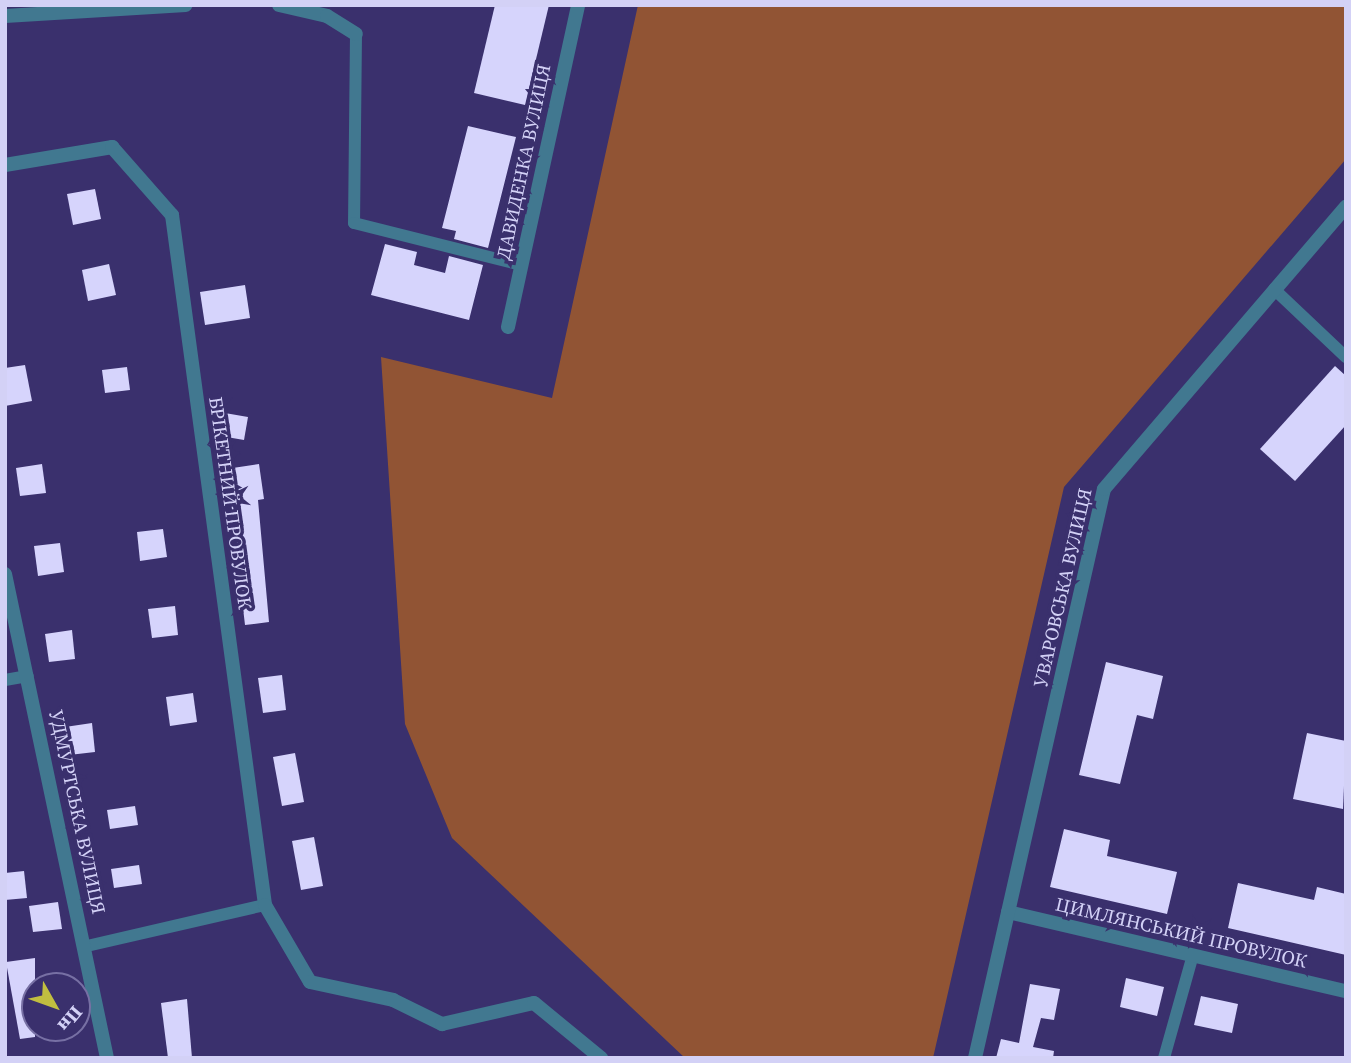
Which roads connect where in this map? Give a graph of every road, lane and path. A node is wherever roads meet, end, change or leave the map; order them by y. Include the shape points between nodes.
1 (186, 5) edge
2 (279, 5) edge
3 (578, 5) edge
4 (5, 16) edge
5 (356, 34) joint
6 (5, 165) edge
7 (1346, 207) edge
8 (521, 265) junction
9 (1274, 289) junction
10 (508, 327) dead end
11 (1346, 358) edge
12 (5, 575) edge
13 (28, 676) junction
14 (5, 680) edge
15 (265, 905) junction
16 (1008, 912) junction
17 (87, 946) junction
18 (1193, 955) junction
19 (1346, 991) edge
20 (107, 1058) edge
21 (601, 1058) edge
22 (975, 1058) edge
23 (1164, 1058) edge

1 - 4 street
2 - 5 street via 327,16
3 - 8 street, ДАВИДЕНКА ВУЛИЦЯ
5 - 8 lane via 354,223
6 - 15 street, БРIКЕТНИЙ ПРОВУЛОК via 111,147 172,215
7 - 9 street, УВАРОВСЬКА ВУЛИЦЯ
8 - 10 street, ДАВИДЕНКА ВУЛИЦЯ
9 - 11 lane
9 - 16 street, УВАРОВСЬКА ВУЛИЦЯ via 1104,489
12 - 13 street, УДМУРТСЬКА ВУЛИЦЯ
13 - 14 lane
13 - 17 street, УДМУРТСЬКА ВУЛИЦЯ
15 - 17 lane
15 - 21 street, БРIКЕТНИЙ ПРОВУЛОК via 310,982 393,1000 442,1024 534,1003
16 - 18 street, ЦИМЛЯНСЬКИЙ ПРОВУЛОК
16 - 22 street, УВАРОВСЬКА ВУЛИЦЯ
17 - 20 street, УДМУРТСЬКА ВУЛИЦЯ
18 - 19 street, ЦИМЛЯНСЬКИЙ ПРОВУЛОК
18 - 23 lane

